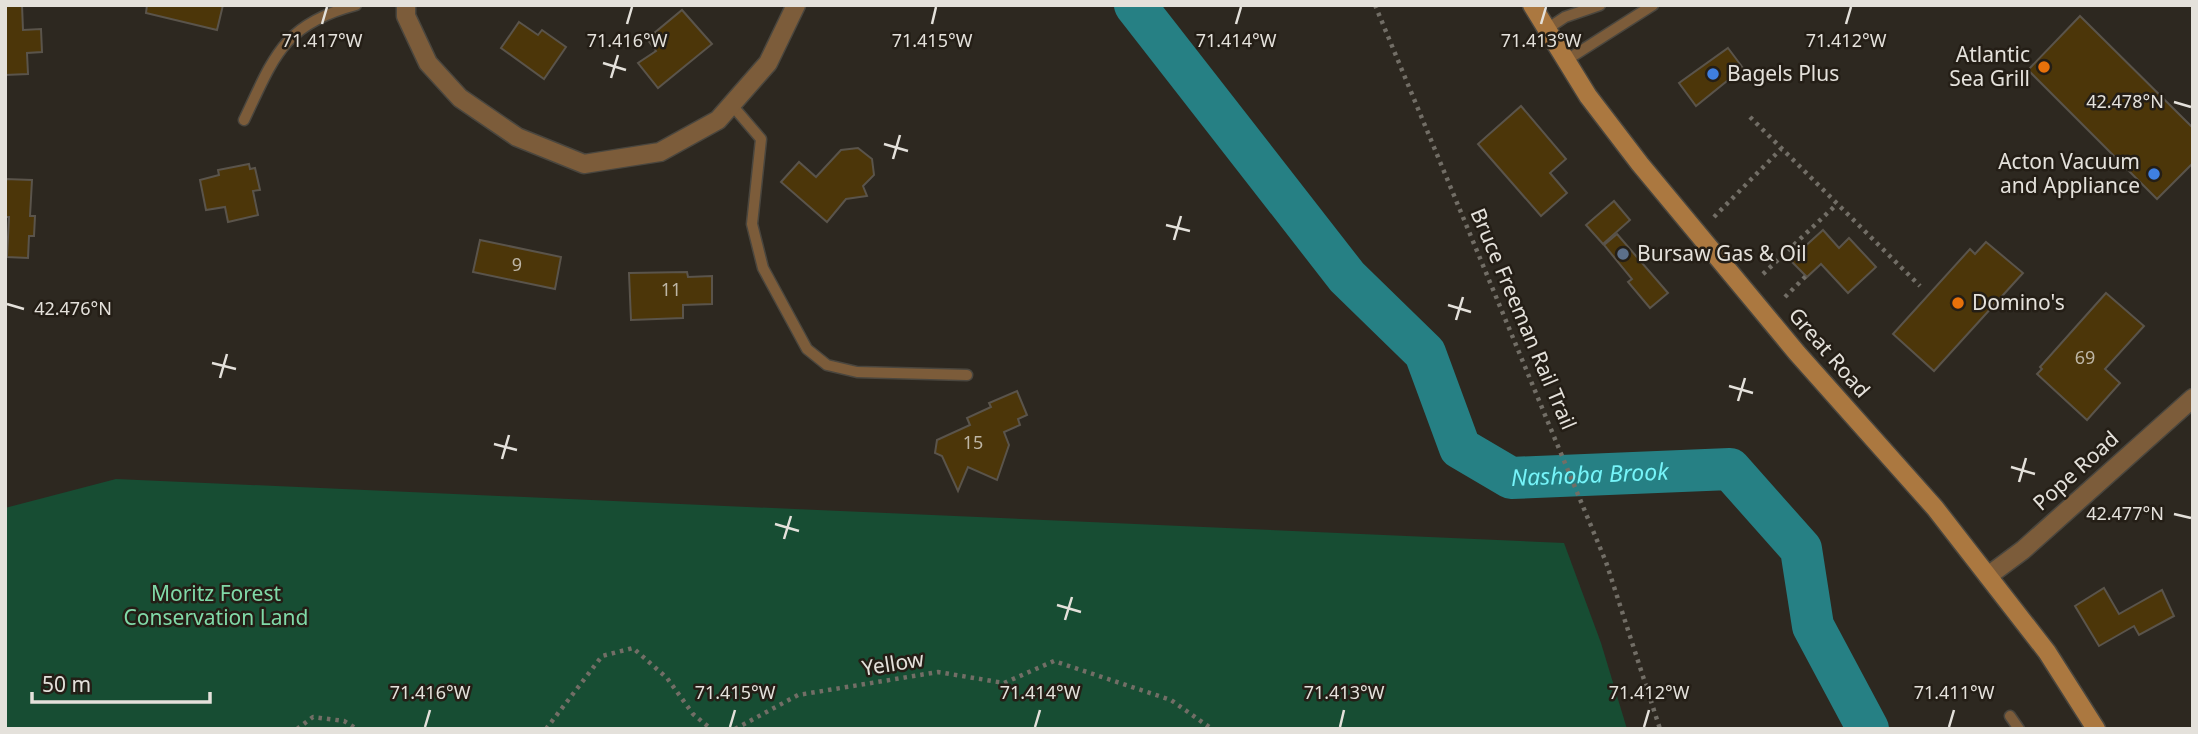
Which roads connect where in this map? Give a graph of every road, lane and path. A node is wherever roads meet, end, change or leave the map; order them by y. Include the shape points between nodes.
1 (356, 5) edge
2 (406, 5) edge
3 (796, 5) edge
4 (1375, 5) edge
5 (1532, 5) edge
6 (1600, 5) edge
7 (1653, 5) edge
8 (1547, 29) junction
9 (1565, 61) junction
10 (731, 104) junction
11 (1750, 117) dead end
12 (244, 120) dead end
13 (1781, 149) junction
14 (1835, 206) junction
15 (1714, 217) dead end
16 (1763, 274) dead end
17 (1806, 276) dead end
18 (1920, 286) dead end
19 (1785, 297) dead end
20 (967, 374) dead end
21 (2193, 398) edge
22 (1988, 576) junction
23 (2010, 716) dead end
24 (737, 728) edge
25 (297, 729) edge
26 (357, 729) edge
27 (546, 729) edge
28 (711, 729) edge
29 (1212, 729) edge
30 (1660, 729) edge
31 (2019, 729) edge
32 (2096, 729) edge

1 - 12 lane via 301,27 280,47
2 - 10 street via 406,16 428,63 460,97 517,137 584,164 660,152 718,120
3 - 10 street via 768,63
4 - 30 path, Bruce Freeman Rail Trail via 1606,562
5 - 8 main road, Great Road
6 - 8 lane
7 - 9 lane
8 - 9 main road, Great Road
9 - 22 main road, Great Road via 1640,164
10 - 20 lane via 761,139 752,224 763,268 807,349 827,365 857,372
11 - 13 path
13 - 14 path
13 - 15 path
14 - 16 path
14 - 18 path
17 - 19 path
21 - 22 street, Pope Road
22 - 32 main road, Great Road via 2047,652
23 - 31 lane
24 - 29 path, Yellow via 798,695 938,673 1004,683 1054,661 1171,699
25 - 26 path via 313,717 344,721
27 - 28 path via 602,656 633,648 667,678 693,714

